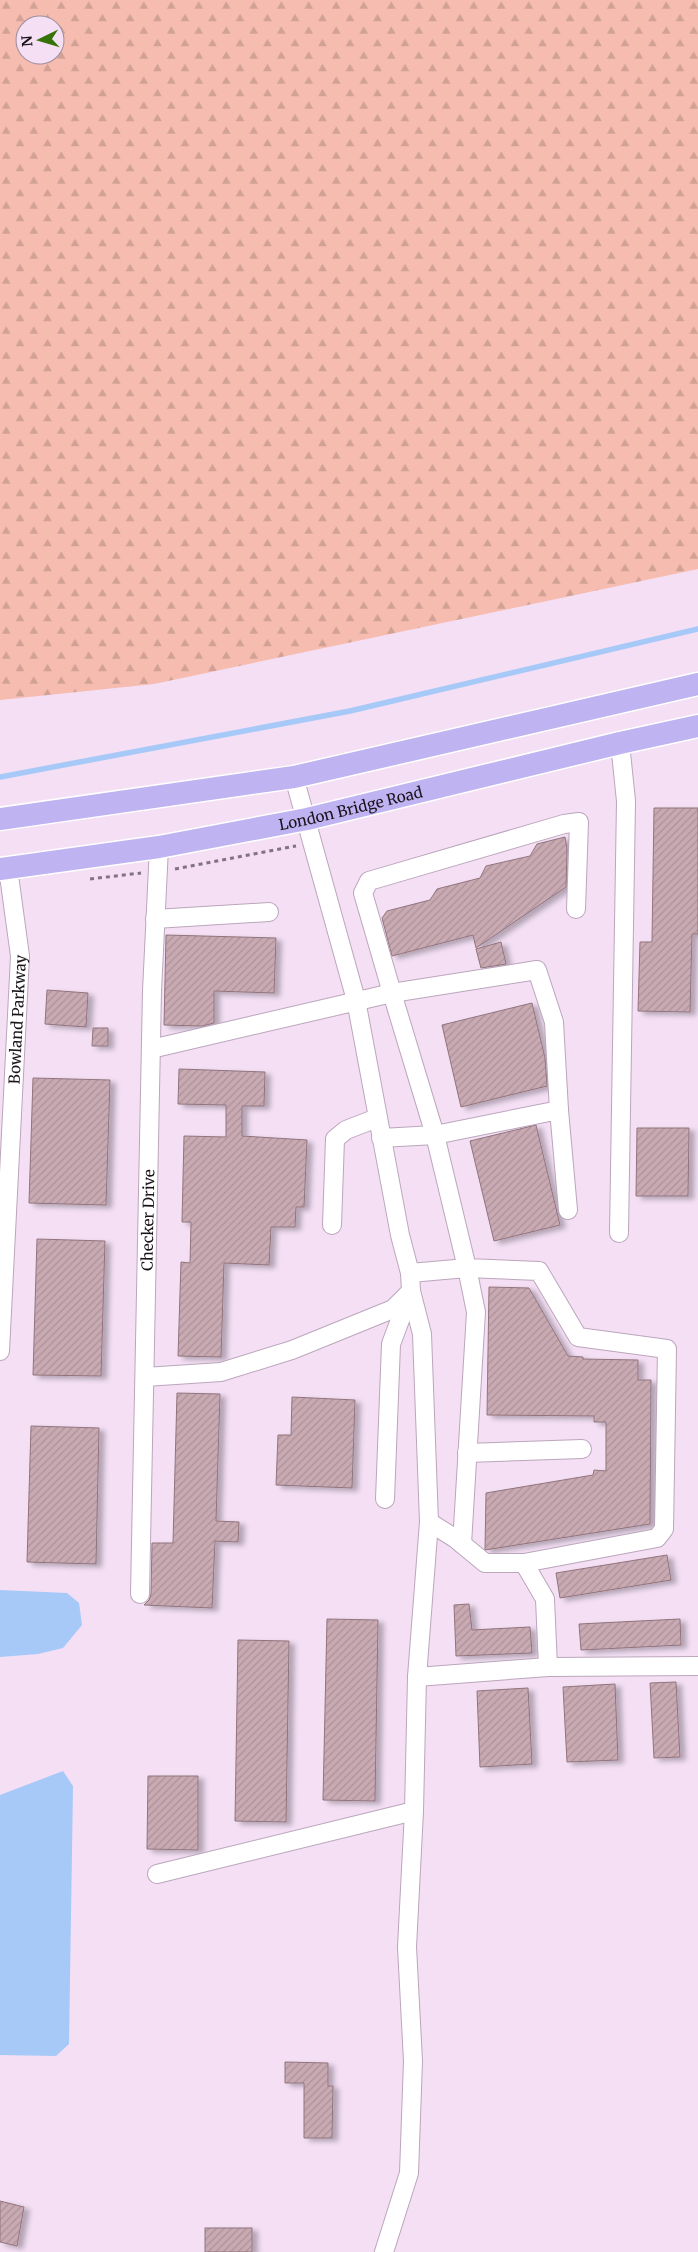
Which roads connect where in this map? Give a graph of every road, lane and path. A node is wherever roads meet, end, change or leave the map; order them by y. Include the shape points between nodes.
1 (698, 684) edge
2 (698, 726) edge
3 (620, 743) junction
4 (294, 777) junction
5 (0, 819) edge
6 (307, 819) junction
7 (158, 847) junction
8 (4, 868) edge
9 (576, 909) dead end
10 (269, 912) dead end
11 (155, 918) junction
12 (392, 992) junction
13 (356, 1000) junction
14 (151, 1049) junction
15 (559, 1110) junction
16 (377, 1118) junction
17 (435, 1135) junction
18 (380, 1138) junction
19 (568, 1210) dead end
20 (332, 1225) dead end
21 (619, 1233) dead end
22 (467, 1268) junction
23 (410, 1273) junction
24 (411, 1291) junction
25 (0, 1351) edge
26 (145, 1377) junction
27 (582, 1449) dead end
28 (467, 1452) junction
29 (385, 1498) dead end
30 (428, 1522) junction
31 (462, 1544) junction
32 (524, 1563) junction
33 (140, 1594) dead end
34 (698, 1666) edge
35 (548, 1667) junction
36 (417, 1677) junction
37 (414, 1811) junction
38 (157, 1874) dead end
39 (384, 2252) edge

1 - 4 main road
2 - 3 main road, London Bridge Road
3 - 6 main road, London Bridge Road
3 - 21 lane via 626,801
4 - 5 main road
4 - 6 lane
6 - 7 main road, London Bridge Road
6 - 13 lane
7 - 8 main road, London Bridge Road
7 - 11 lane, Checker Drive
8 - 25 lane, Bowland Parkway via 20,956
9 - 12 lane via 579,822 369,881 363,893
10 - 11 lane
11 - 14 lane, Checker Drive
12 - 13 lane
12 - 15 lane via 538,970 554,1022
12 - 17 lane
13 - 14 lane
13 - 16 lane
14 - 26 lane, Checker Drive
15 - 17 lane
15 - 19 lane
16 - 18 lane
16 - 20 lane via 335,1138
17 - 18 lane
17 - 22 lane
18 - 23 lane
22 - 23 lane
22 - 28 lane via 476,1312
22 - 32 lane via 539,1270 578,1337 667,1349 664,1529 658,1538
23 - 24 lane
24 - 26 lane via 393,1309 283,1352 221,1372
24 - 29 lane via 391,1344
24 - 30 lane via 422,1334
26 - 33 lane, Checker Drive
27 - 28 lane
28 - 31 lane
30 - 31 lane
30 - 36 lane
31 - 32 lane via 485,1563
32 - 35 lane via 545,1600
34 - 35 lane
35 - 36 lane
36 - 37 lane
37 - 38 lane
37 - 39 lane via 407,1947 413,2061 409,2173

